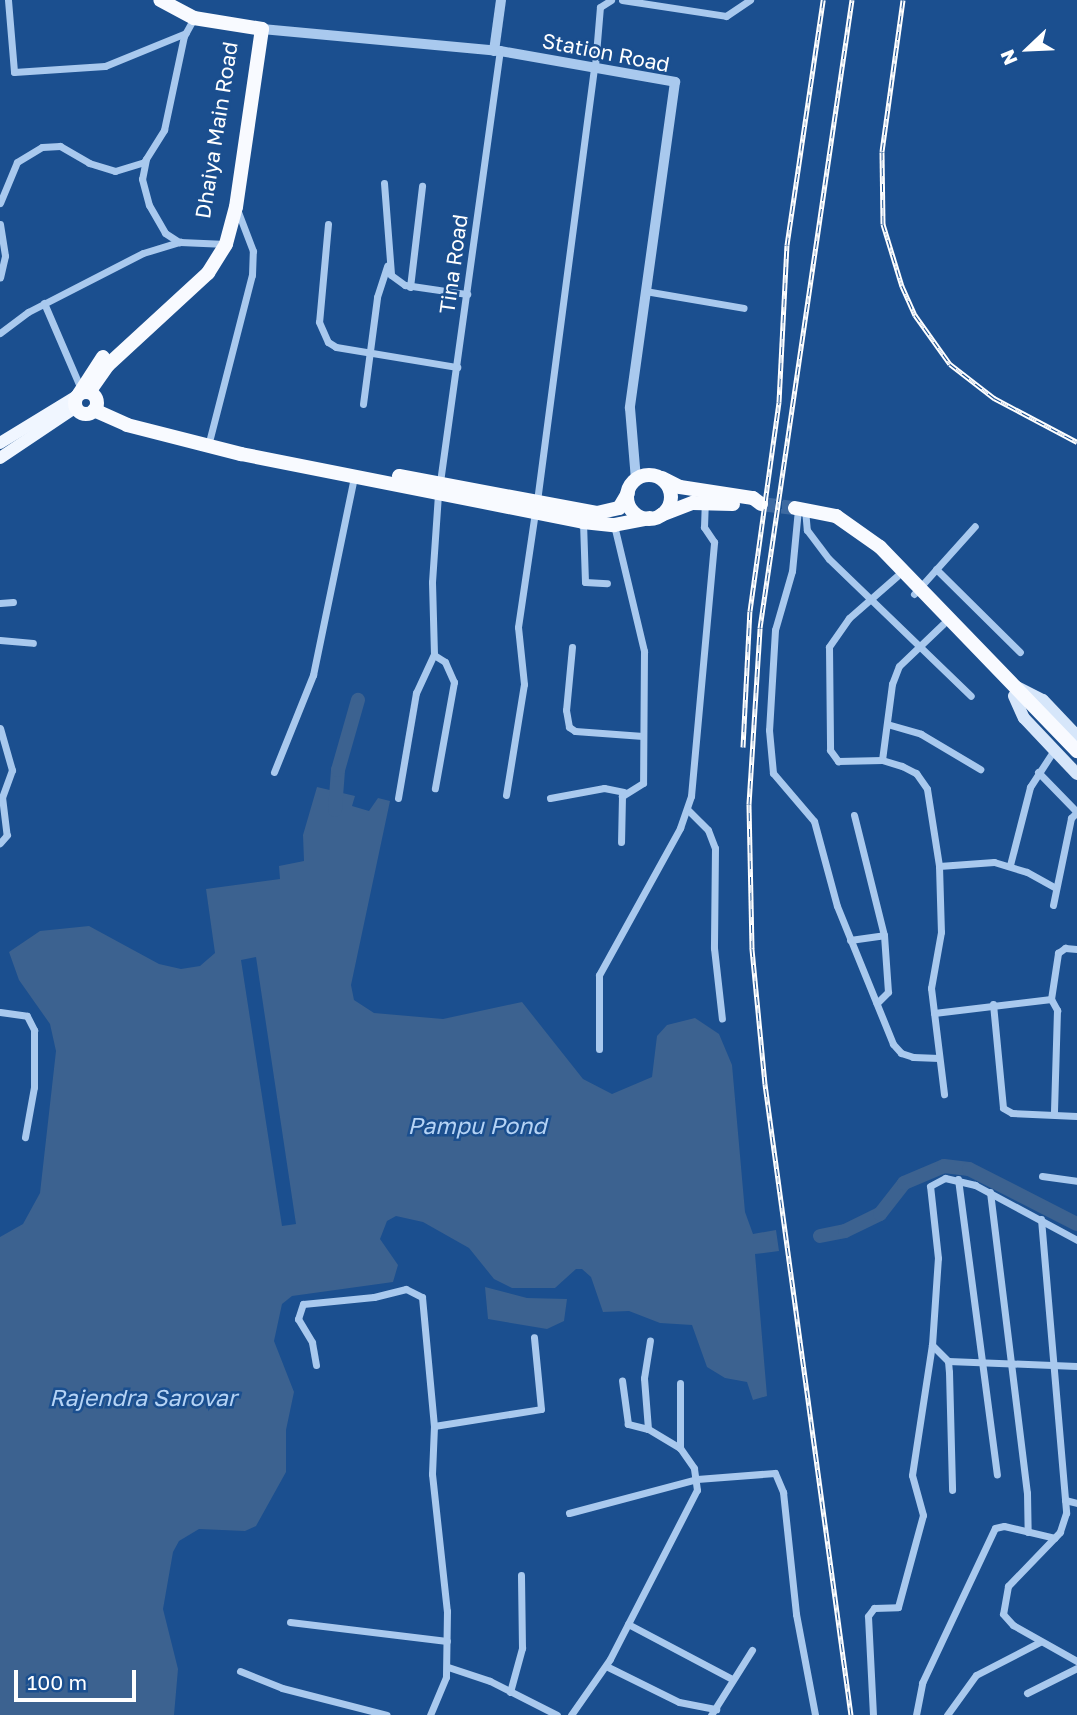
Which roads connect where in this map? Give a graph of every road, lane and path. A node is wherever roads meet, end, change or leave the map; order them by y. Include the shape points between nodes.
1 (8, 0) edge
2 (160, 0) edge
3 (501, 0) edge
4 (611, 0) edge
5 (622, 0) edge
6 (750, 0) edge
7 (194, 18) junction
8 (257, 28) junction
9 (186, 33) junction
10 (497, 51) junction
11 (594, 66) junction
12 (146, 159) junction
13 (384, 183) dead end
14 (422, 186) dead end
15 (1, 199) edge
16 (236, 207) junction
17 (0, 224) edge
18 (328, 224) dead end
19 (180, 242) junction
20 (222, 243) junction
21 (387, 267) junction
22 (0, 277) edge
23 (410, 287) junction
24 (645, 291) junction
25 (467, 294) junction
26 (44, 303) junction
27 (744, 308) dead end
28 (0, 333) edge
29 (369, 354) junction
30 (457, 367) junction
31 (85, 398) junction
32 (363, 404) dead end
33 (210, 438) junction
34 (0, 443) edge
35 (0, 458) edge
36 (354, 477) junction
37 (657, 477) junction
38 (636, 479) junction
39 (439, 487) junction
40 (628, 493) junction
41 (706, 502) junction
42 (536, 505) junction
43 (799, 508) junction
44 (836, 516) junction
45 (654, 517) junction
46 (583, 522) junction
47 (614, 525) junction
48 (975, 526) dead end
49 (936, 569) junction
50 (897, 576) junction
51 (607, 583) dead end
52 (917, 591) junction
53 (869, 599) junction
54 (13, 602) dead end
55 (0, 603) edge
56 (943, 624) junction
57 (0, 640) edge
58 (33, 643) dead end
59 (918, 644) junction
60 (572, 647) dead end
61 (1020, 652) dead end
62 (434, 655) junction
63 (1010, 686) junction
64 (971, 696) dead end
65 (1041, 719) junction
66 (887, 724) junction
67 (0, 729) edge
68 (643, 736) junction
69 (1077, 736) edge
70 (1054, 750) junction
71 (1077, 751) edge
72 (882, 760) junction
73 (1077, 761) edge
74 (980, 769) dead end
75 (274, 772) dead end
76 (1038, 772) junction
77 (1077, 774) edge
78 (435, 788) dead end
79 (624, 792) junction
80 (506, 795) dead end
81 (398, 798) dead end
82 (550, 798) dead end
83 (688, 810) junction
84 (1076, 811) edge
85 (854, 815) dead end
86 (0, 842) edge
87 (621, 842) dead end
88 (1010, 865) junction
89 (939, 866) junction
90 (1056, 888) junction
91 (1053, 905) dead end
92 (884, 935) junction
93 (850, 940) junction
94 (1077, 949) edge
95 (1051, 999) junction
96 (877, 1003) junction
97 (993, 1004) junction
98 (0, 1012) edge
99 (934, 1013) junction
100 (722, 1019) dead end
101 (599, 1049) dead end
102 (939, 1058) junction
103 (944, 1094) dead end
104 (1054, 1112) junction
105 (1077, 1116) edge
106 (25, 1137) dead end
107 (1042, 1176) dead end
108 (958, 1179) junction
109 (1077, 1181) edge
110 (990, 1192) junction
111 (1041, 1219) junction
112 (1077, 1240) edge
113 (534, 1336) dead end
114 (650, 1340) dead end
115 (932, 1345) junction
116 (948, 1361) junction
117 (986, 1363) junction
118 (1012, 1364) junction
119 (316, 1365) dead end
120 (1056, 1366) junction
121 (1077, 1366) edge
122 (622, 1380) dead end
123 (680, 1382) dead end
124 (434, 1426) junction
125 (648, 1429) junction
126 (680, 1448) junction
127 (997, 1474) dead end
128 (697, 1479) junction
129 (953, 1490) dead end
130 (1065, 1500) junction
131 (1077, 1503) edge
132 (569, 1513) dead end
133 (1028, 1532) junction
134 (1055, 1538) junction
135 (522, 1575) dead end
136 (290, 1622) dead end
137 (628, 1624) junction
138 (447, 1641) junction
139 (1040, 1642) junction
140 (752, 1650) dead end
141 (1077, 1661) edge
142 (606, 1665) junction
143 (447, 1667) junction
144 (1077, 1668) edge
145 (240, 1671) dead end
146 (732, 1679) junction
147 (510, 1692) junction
148 (1027, 1693) dead end
149 (713, 1712) edge
150 (387, 1715) edge
151 (430, 1715) edge
152 (557, 1715) edge
153 (571, 1715) edge
154 (815, 1715) edge
155 (873, 1715) edge
156 (916, 1715) edge
157 (947, 1715) edge

1 - 9 street via 14,72 105,66
2 - 7 highway
3 - 10 street
4 - 11 street via 602,4 598,15
5 - 6 street via 726,16
7 - 8 highway
7 - 9 street
8 - 10 street, Station Road
8 - 16 highway, Dhaiya Main Road
8 - 20 highway, Dhaiya Main Road
9 - 12 street via 164,130
10 - 11 street, Station Road
10 - 25 street, Tina Road
11 - 24 street, Station Road via 675,82
11 - 42 street
12 - 15 street via 130,170 115,171 60,146 42,147 17,162
12 - 19 street via 142,179 149,205 165,233
13 - 21 street
14 - 23 street
16 - 20 highway, Dhaiya Main Road
16 - 33 street via 253,251 252,275
17 - 22 street via 5,256
18 - 29 street via 321,333 336,347
19 - 20 street
19 - 26 street via 143,253
20 - 31 highway, Dhaiya Main Road via 199,282 108,365
21 - 23 street via 397,281
21 - 29 street via 377,297
23 - 25 street
24 - 27 street
24 - 38 street, Station Road via 629,435
25 - 30 street, Tina Road
26 - 28 street
26 - 31 street
29 - 30 street
29 - 32 street
30 - 39 street, Tina Road
31 - 33 highway via 114,412
31 - 34 main road, Dhaiya Main Road
31 - 35 main road, Dhaiya Main Road
31 - 36 highway via 127,425
33 - 39 highway
36 - 39 highway
36 - 75 street via 313,675
37 - 38 highway
37 - 41 highway via 680,487 753,498 760,503
37 - 45 highway via 670,493 669,504
38 - 40 highway
39 - 42 highway
39 - 62 street, Tina Road via 432,582
40 - 42 highway via 619,508 603,513
40 - 45 highway via 634,512
41 - 45 highway
41 - 83 street via 704,527 715,541
42 - 46 highway
42 - 80 street via 518,627 524,684
43 - 44 highway
43 - 53 street via 814,543
43 - 93 street via 792,571 775,631 770,757 781,787 814,821
44 - 50 highway
44 - 52 highway via 880,547
45 - 47 highway
46 - 47 highway
46 - 51 street via 585,582
47 - 68 street via 629,597 644,635
48 - 49 street
49 - 52 street
49 - 61 street
50 - 52 highway
50 - 53 street
52 - 56 highway
52 - 63 highway
53 - 59 street
53 - 72 street via 836,632 829,647 830,750 838,761
54 - 55 street
56 - 59 street
56 - 63 highway
57 - 58 street
59 - 64 street
59 - 66 street via 898,666 891,684
60 - 68 street via 566,710 569,727
62 - 78 street via 445,662 454,682
62 - 81 street via 416,692
63 - 65 highway
63 - 69 main road via 1043,699
63 - 70 main road via 1024,718
65 - 71 highway
65 - 73 highway
66 - 72 street
66 - 74 street via 921,734
67 - 86 street via 12,770 1,806 7,835
68 - 79 street via 643,783
70 - 76 street
70 - 77 main road
72 - 89 street via 923,780
76 - 84 street
76 - 88 street
79 - 82 street via 604,788
79 - 87 street
83 - 100 street via 708,830 715,848 714,948
83 - 101 street via 603,965 597,991
84 - 90 street
85 - 92 street
88 - 89 street
88 - 90 street
89 - 99 street via 941,932 933,968
90 - 91 street
92 - 93 street
92 - 96 street via 888,992
93 - 96 street
94 - 95 street via 1058,953
95 - 97 street
95 - 104 street via 1057,1010
96 - 102 street via 901,1053
97 - 99 street
97 - 104 street via 1003,1108 1012,1113
98 - 106 street via 27,1016 34,1030 34,1087
99 - 102 street
102 - 103 street
104 - 105 street
107 - 109 street
108 - 110 street
108 - 115 street via 945,1178 930,1186 938,1258
108 - 117 street
110 - 111 street
110 - 118 street
111 - 112 street
111 - 120 street
113 - 124 street via 541,1409
114 - 125 street via 644,1378
115 - 116 street
115 - 155 street via 912,1475 922,1524 898,1607 874,1608 868,1616
116 - 117 street
116 - 129 street
117 - 118 street
117 - 127 street
118 - 120 street
118 - 133 street
119 - 124 street via 312,1342 298,1319 303,1304 416,1291 424,1306
120 - 121 street
120 - 130 street
122 - 125 street via 628,1424
123 - 126 street
124 - 138 street via 431,1458
125 - 126 street
126 - 128 street
128 - 132 street
128 - 137 street via 692,1506
128 - 154 street via 766,1471 781,1481 796,1614
130 - 131 street
130 - 134 street via 1064,1524
133 - 134 street
133 - 156 street via 995,1528 922,1683
134 - 139 street via 1016,1575 1003,1602 1006,1619
135 - 147 street via 522,1648
136 - 138 street
137 - 142 street
137 - 146 street
138 - 143 street
139 - 141 street
139 - 157 street via 976,1675
140 - 146 street
142 - 149 street via 678,1702
142 - 153 street
143 - 147 street
143 - 151 street
144 - 148 street
145 - 150 street via 282,1688
146 - 149 street
147 - 152 street

